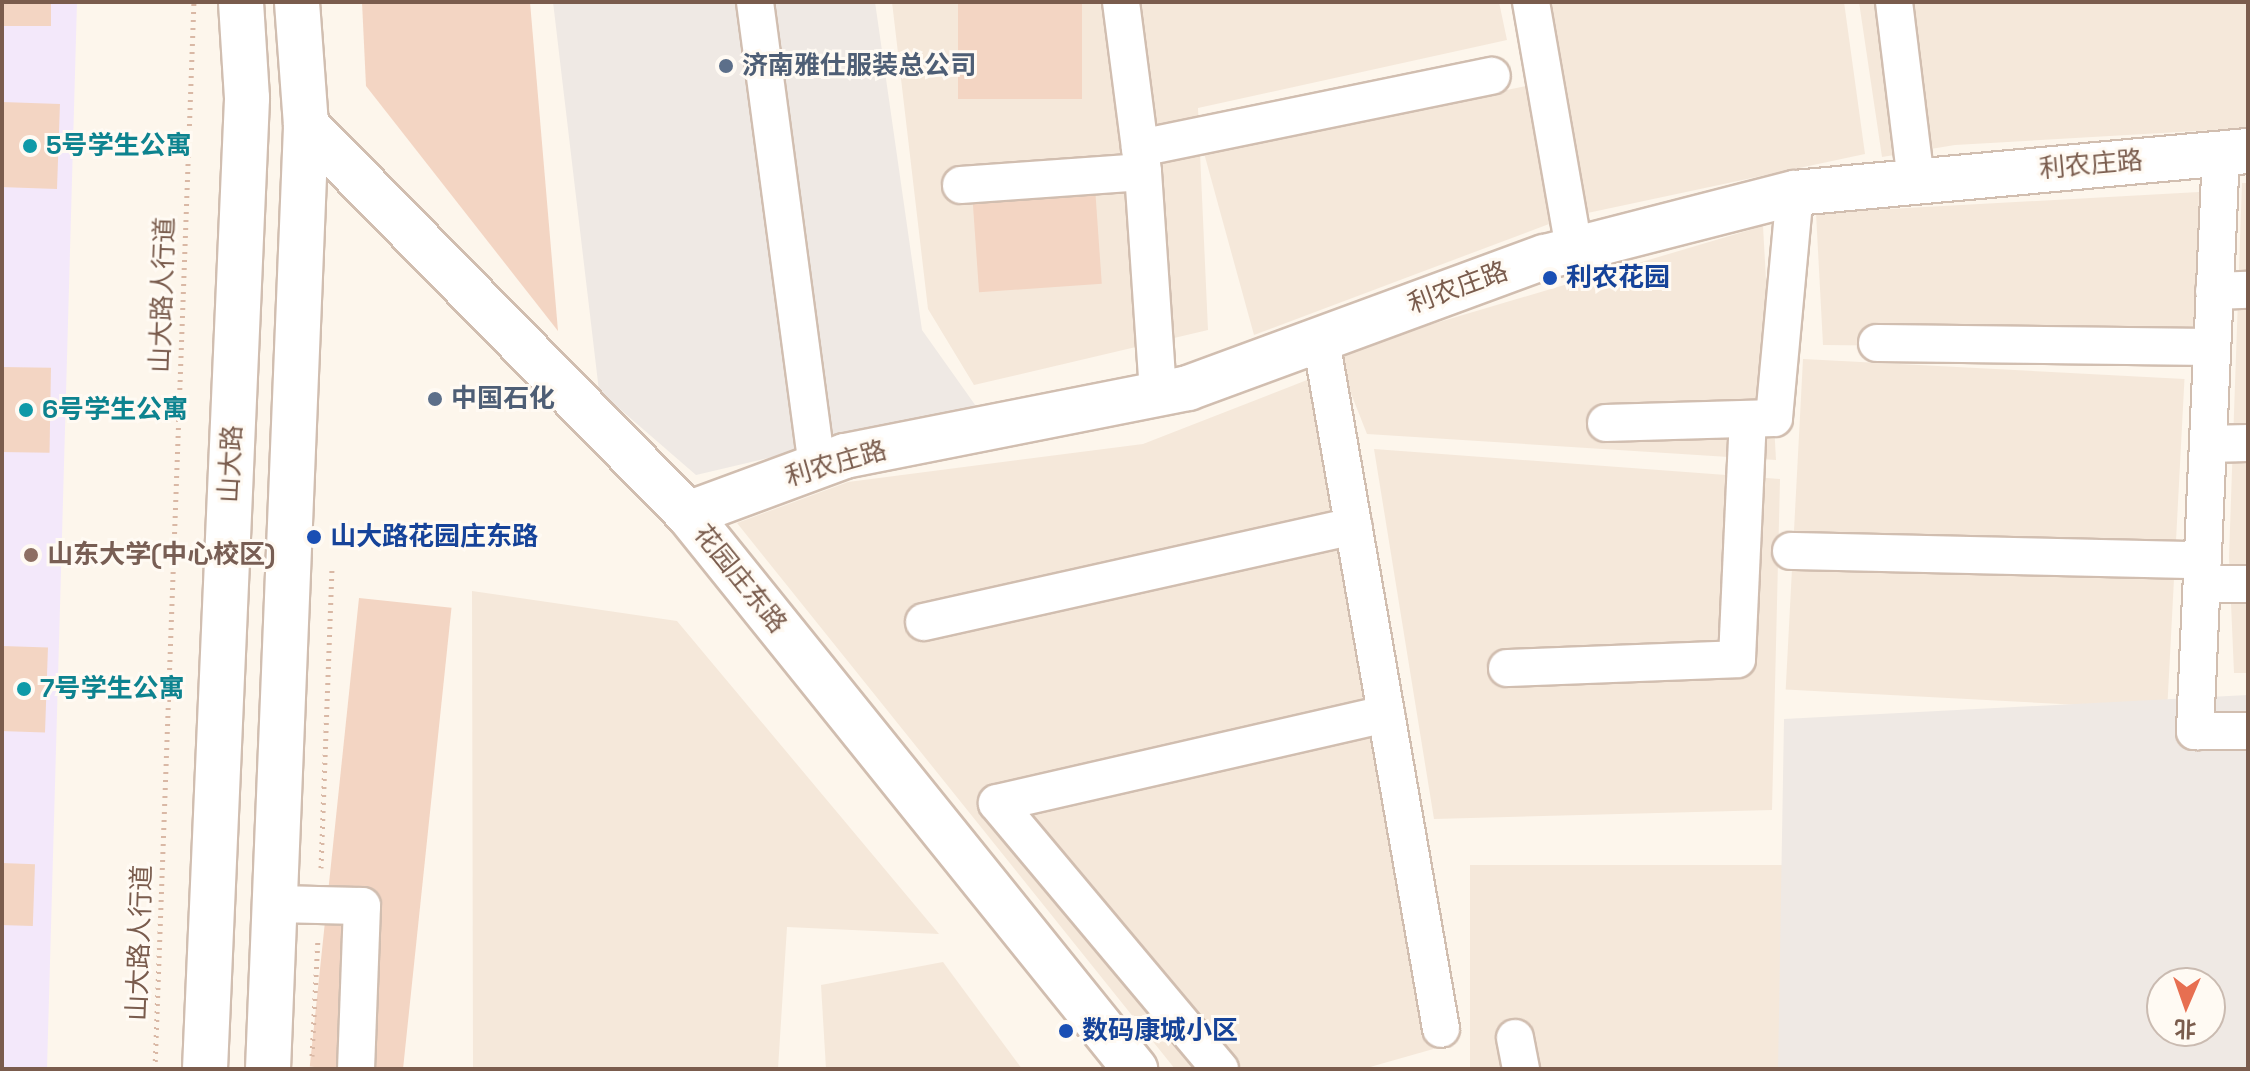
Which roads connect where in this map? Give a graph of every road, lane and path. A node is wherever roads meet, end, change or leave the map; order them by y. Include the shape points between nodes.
1 (194, 2) edge
2 (241, 2) edge
3 (297, 2) edge
4 (755, 2) edge
5 (1121, 2) edge
6 (1531, 2) edge
7 (1894, 2) edge
8 (1492, 76) dead end
9 (306, 125) junction
10 (2234, 152) edge
11 (1141, 160) junction
12 (1916, 181) junction
13 (961, 185) dead end
14 (1795, 193) junction
15 (1574, 249) junction
16 (2231, 291) edge
17 (1877, 343) dead end
18 (2212, 347) junction
19 (1323, 352) dead end
20 (1158, 394) junction
21 (1748, 419) junction
22 (1606, 423) dead end
23 (2248, 443) edge
24 (2208, 444) junction
25 (817, 466) junction
26 (688, 514) junction
27 (1353, 526) junction
28 (1791, 551) dead end
29 (2202, 572) junction
30 (2248, 584) edge
31 (924, 622) dead end
32 (1507, 668) dead end
33 (1386, 714) junction
34 (2248, 731) edge
35 (274, 904) junction
36 (1441, 1029) dead end
37 (155, 1069) edge
38 (205, 1069) edge
39 (268, 1069) edge
40 (356, 1069) edge
41 (1135, 1069) edge
42 (1220, 1069) edge

1 - 37 path, 山大路人行道
2 - 38 street, 山大路 via 247,98
3 - 9 street
4 - 25 street
5 - 11 street
6 - 15 street
7 - 12 street
8 - 11 street
9 - 26 street, 花园庄东路
9 - 35 street
10 - 12 street, 利农庄路
10 - 16 street
11 - 13 street
11 - 20 street
12 - 14 street, 利农庄路
14 - 15 street, 利农庄路
14 - 21 street via 1774,418
15 - 20 street, 利农庄路
16 - 18 street
17 - 18 street
18 - 24 street
19 - 27 street
20 - 25 street, 利农庄路
21 - 22 street
21 - 32 street via 1737,659
23 - 24 street
24 - 29 street
25 - 26 street, 利农庄路
26 - 41 street, 花园庄东路
27 - 31 street
27 - 33 street
28 - 29 street
29 - 30 street
29 - 34 street via 2195,731
33 - 36 street
33 - 42 street via 997,803
35 - 39 street
35 - 40 street via 362,906

